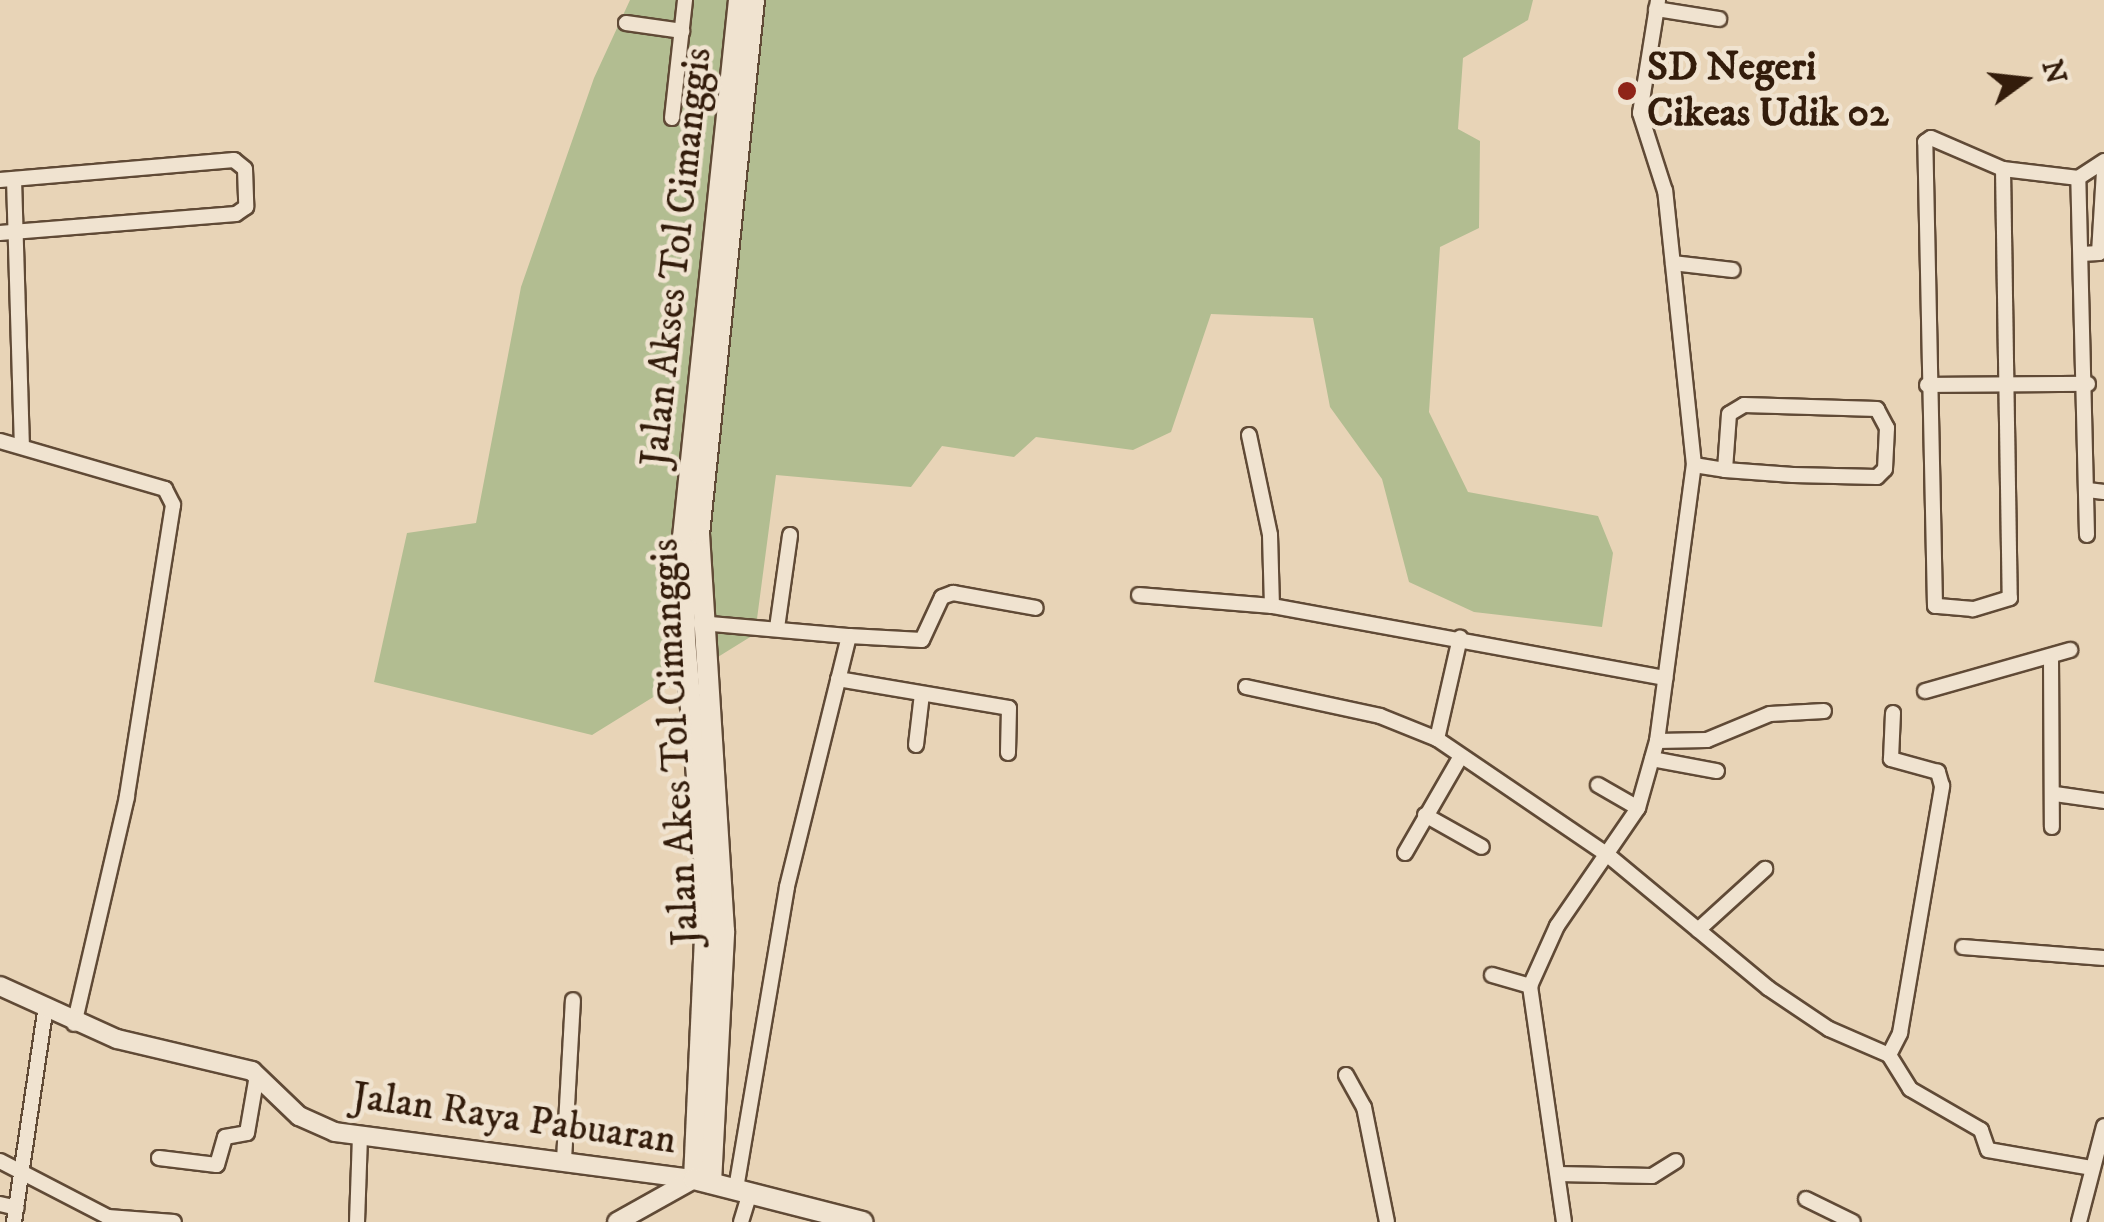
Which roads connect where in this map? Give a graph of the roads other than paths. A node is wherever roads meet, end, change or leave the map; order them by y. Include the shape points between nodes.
1 (685, 0) edge
2 (739, 0) edge
3 (754, 0) edge
4 (1657, 5) edge
5 (1719, 19) dead end
6 (626, 23) dead end
7 (682, 31) junction
8 (672, 118) dead end
9 (2104, 161) edge
10 (2002, 169) junction
11 (2104, 172) edge
12 (2078, 178) junction
13 (7, 180) edge
14 (16, 231) junction
15 (0, 233) edge
16 (2101, 253) edge
17 (2081, 254) junction
18 (1673, 263) junction
19 (1733, 270) dead end
20 (2006, 383) junction
21 (2088, 384) junction
22 (1928, 385) junction
23 (1249, 435) dead end
24 (0, 441) edge
25 (22, 446) junction
26 (1694, 466) junction
27 (1725, 470) junction
28 (2096, 491) edge
29 (790, 535) dead end
30 (2087, 536) dead end
31 (1139, 595) dead end
32 (1272, 606) junction
33 (1036, 608) dead end
34 (700, 623) junction
35 (778, 628) junction
36 (849, 636) junction
37 (1460, 638) junction
38 (2070, 650) dead end
39 (2051, 657) junction
40 (1664, 678) junction
41 (838, 679) junction
42 (1246, 687) dead end
43 (1924, 691) dead end
44 (922, 694) junction
45 (1824, 711) dead end
46 (1893, 713) dead end
47 (1437, 739) junction
48 (1657, 742) junction
49 (916, 745) dead end
50 (1008, 753) dead end
51 (1461, 756) junction
52 (1652, 759) junction
53 (1717, 771) dead end
54 (1598, 786) dead end
55 (2055, 794) junction
56 (2104, 801) edge
57 (1638, 808) junction
58 (1425, 815) junction
59 (2052, 827) dead end
60 (1482, 848) dead end
61 (1405, 852) dead end
62 (1609, 856) junction
63 (1765, 869) dead end
64 (1698, 930) junction
65 (1963, 947) dead end
66 (2104, 958) edge
67 (1492, 974) dead end
68 (0, 986) edge
69 (1530, 986) junction
70 (572, 1000) dead end
71 (45, 1011) junction
72 (74, 1024) junction
73 (1889, 1055) junction
74 (257, 1075) junction
75 (1346, 1075) dead end
76 (2104, 1126) edge
77 (360, 1138) junction
78 (159, 1158) dead end
79 (564, 1160) junction
80 (0, 1161) edge
81 (1676, 1161) dead end
82 (2092, 1168) junction
83 (24, 1170) junction
84 (1558, 1174) junction
85 (702, 1181) junction
86 (743, 1190) junction
87 (1806, 1199) dead end
88 (0, 1204) edge
89 (16, 1215) edge
90 (174, 1222) edge
91 (357, 1222) edge
92 (617, 1222) edge
93 (741, 1222) edge
94 (864, 1222) edge
95 (1387, 1222) edge
96 (1564, 1222) edge
97 (1853, 1222) edge
98 (2079, 1222) edge

1 - 7 street
2 - 85 main road, Jalan Akses Tol Cimanggis via 682,537 707,893
3 - 34 main road, Jalan Akes Tol Cimanggis via 699,534
4 - 5 street
4 - 18 street via 1640,113 1665,191
6 - 7 street
7 - 8 street
9 - 12 street
10 - 12 street
10 - 20 street
10 - 22 street via 1931,138 1925,142
11 - 16 street
12 - 17 street
13 - 14 street
13 - 14 street via 234,160 245,169 246,207 236,214
14 - 15 street
14 - 25 street
16 - 17 street
17 - 21 street
18 - 19 street
18 - 26 street
20 - 21 street
20 - 22 street
20 - 22 street via 2010,598 1973,610 1935,606
21 - 28 street
23 - 32 street via 1270,535
24 - 25 street
25 - 72 street via 164,489 173,505 127,796
26 - 27 street
26 - 40 street
27 - 27 street via 1876,477 1885,469 1887,428 1877,409 1744,406 1729,414
28 - 30 street
29 - 35 street
31 - 32 street
32 - 37 street
33 - 36 street via 953,593 942,597 922,640
34 - 35 street
34 - 85 main road, Jalan Akes Tol Cimanggis via 722,820 724,931
35 - 36 street
36 - 41 street
37 - 40 street
37 - 47 street
38 - 39 street
39 - 43 street
39 - 55 street
40 - 48 street
41 - 44 street
41 - 86 street via 788,887
42 - 47 street via 1380,716
44 - 49 street
44 - 50 street via 1014,710
45 - 48 street via 1770,714 1708,740
46 - 73 street via 1891,759 1938,772 1942,786 1900,1033
47 - 51 street
48 - 52 street
51 - 58 street
51 - 62 street
52 - 53 street
52 - 57 street
54 - 57 street
55 - 56 street
55 - 59 street
57 - 62 street
58 - 60 street
58 - 61 street
62 - 64 street
62 - 69 street via 1556,926
63 - 64 street
64 - 73 street via 1829,1029
65 - 66 street
67 - 69 street
68 - 71 street, Jalan Raya Pabuaran
69 - 84 street
70 - 79 street
71 - 72 street, Jalan Raya Pabuaran
71 - 83 street
72 - 74 street, Jalan Raya Pabuaran
73 - 82 street via 1910,1090 1981,1130 1988,1150
74 - 77 street, Jalan Raya Pabuaran via 299,1116
74 - 78 street via 247,1134 225,1137 217,1165
75 - 95 street via 1364,1107
76 - 82 street
77 - 79 street, Jalan Raya Pabuaran
77 - 91 street
79 - 85 street, Jalan Raya Pabuaran
80 - 83 street
81 - 84 street via 1652,1176
82 - 98 street
83 - 89 street
83 - 90 street via 108,1217
84 - 96 street
85 - 86 main road
85 - 92 street
86 - 93 street
86 - 94 main road
87 - 97 street
88 - 89 street

